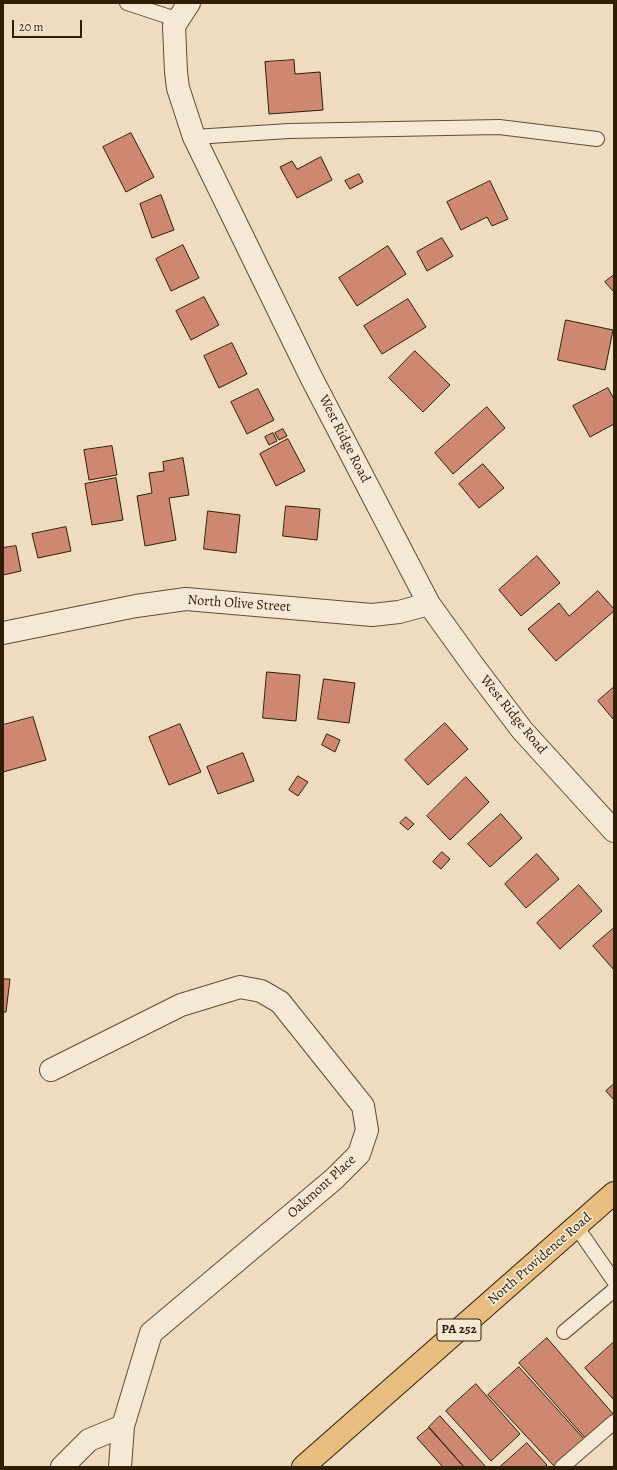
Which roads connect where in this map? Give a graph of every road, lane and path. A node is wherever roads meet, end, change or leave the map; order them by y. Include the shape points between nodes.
1 (127, 3) edge
2 (184, 11) edge
3 (194, 137) junction
4 (597, 140) dead end
5 (429, 604) junction
6 (3, 633) edge
7 (614, 831) edge
8 (51, 1070) dead end
9 (614, 1194) edge
10 (576, 1226) junction
11 (614, 1281) edge
12 (614, 1290) edge
13 (564, 1332) dead end
14 (614, 1422) edge
15 (123, 1426) junction
16 (62, 1467) edge
17 (120, 1467) edge
18 (303, 1467) edge
19 (562, 1467) edge

1 - 2 lane
2 - 3 street, West Ridge Road via 174,26 176,72 178,88
3 - 4 lane via 289,131 499,127
3 - 5 street, West Ridge Road via 312,379
5 - 6 street, North Olive Street via 399,612 372,615 186,599 136,606
5 - 7 street, West Ridge Road via 522,730
8 - 15 street, Oakmont Place via 181,1005 240,987 261,991 280,1002 363,1106 367,1130 359,1154 334,1179 151,1333
9 - 10 main road, North Providence Road / PA 252
10 - 11 lane
10 - 18 main road, North Providence Road / PA 252
12 - 13 lane
14 - 19 lane
15 - 16 street via 89,1440
15 - 17 street, Oakmont Place

